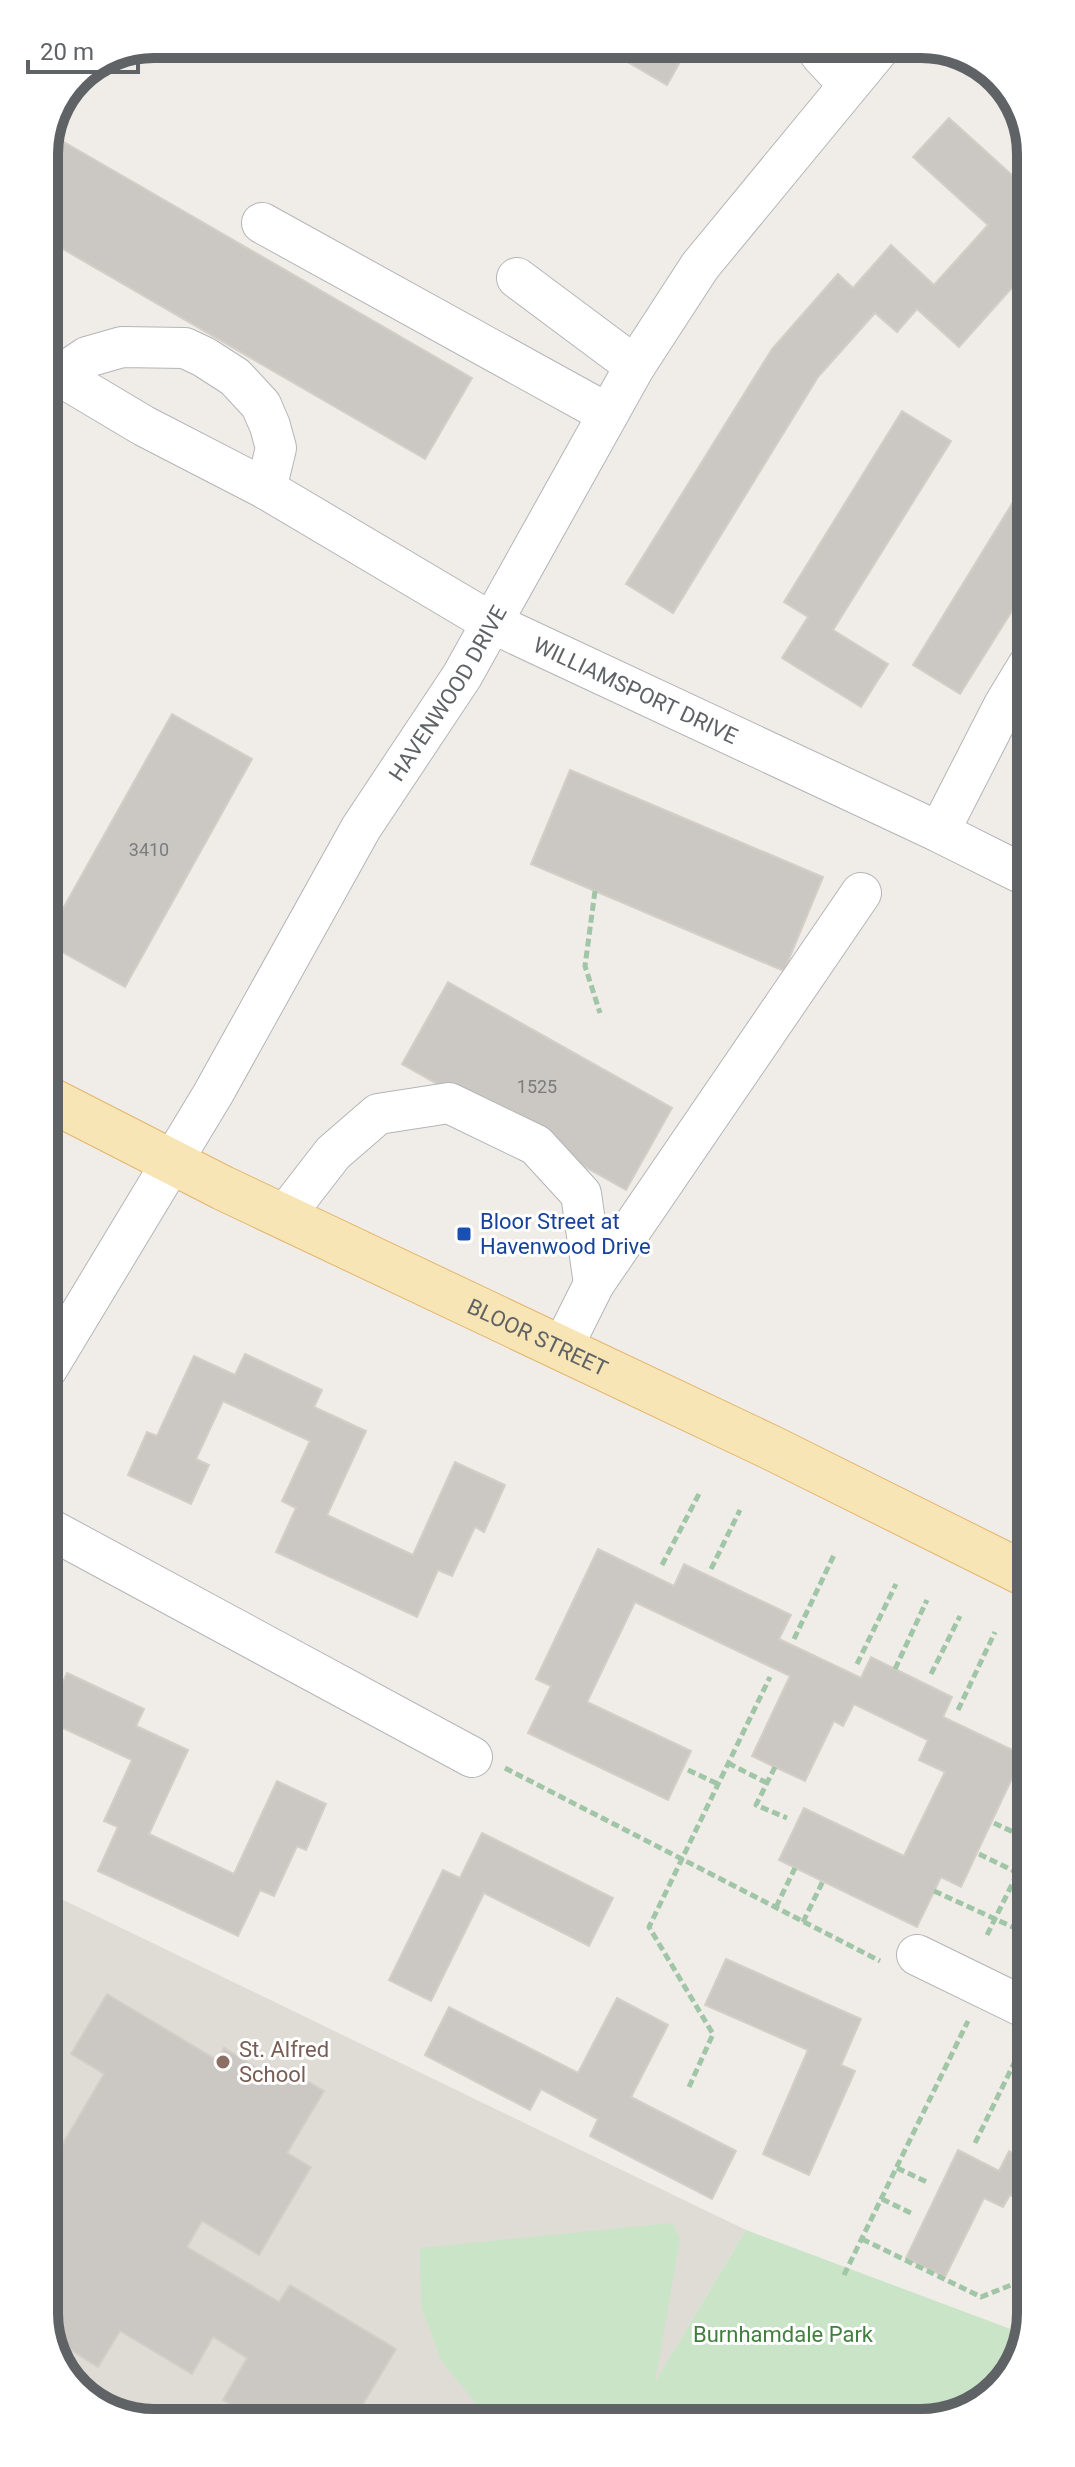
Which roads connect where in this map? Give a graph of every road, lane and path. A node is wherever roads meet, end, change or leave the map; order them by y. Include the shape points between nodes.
1 (824, 58) edge
2 (871, 58) edge
3 (849, 85) junction
4 (262, 223) dead end
5 (517, 278) dead end
6 (635, 366) junction
7 (58, 369) edge
8 (58, 375) edge
9 (608, 414) junction
10 (266, 489) junction
11 (492, 623) junction
12 (1017, 684) edge
13 (939, 832) junction
14 (1017, 871) edge
15 (595, 891) dead end
16 (861, 893) dead end
17 (600, 1013) dead end
18 (58, 1104) edge
19 (173, 1162) junction
20 (285, 1215) junction
21 (594, 1284) junction
22 (562, 1348) junction
23 (58, 1351) edge
24 (700, 1492) dead end
25 (740, 1510) dead end
26 (58, 1533) edge
27 (834, 1555) dead end
28 (662, 1565) dead end
29 (711, 1569) dead end
30 (1017, 1570) edge
31 (896, 1584) dead end
32 (927, 1600) dead end
33 (960, 1616) dead end
34 (995, 1632) dead end
35 (794, 1639) dead end
36 (857, 1664) dead end
37 (895, 1669) dead end
38 (931, 1674) dead end
39 (770, 1677) dead end
40 (958, 1710) dead end
41 (488, 1762) joint
42 (728, 1763) junction
43 (775, 1767) dead end
44 (688, 1770) dead end
45 (718, 1784) junction
46 (769, 1784) junction
47 (787, 1818) dead end
48 (994, 1823) dead end
49 (1017, 1834) edge
50 (979, 1854) dead end
51 (681, 1859) junction
52 (795, 1868) dead end
53 (1016, 1875) joint
54 (823, 1881) dead end
55 (934, 1891) dead end
56 (776, 1907) junction
57 (995, 1919) junction
58 (803, 1922) junction
59 (1017, 1929) edge
60 (987, 1935) dead end
61 (903, 1960) joint
62 (984, 1988) junction
63 (1017, 2018) edge
64 (1017, 2049) edge
65 (689, 2087) dead end
66 (975, 2143) dead end
67 (897, 2168) junction
68 (927, 2182) dead end
69 (882, 2199) junction
70 (911, 2213) dead end
71 (862, 2239) junction
72 (844, 2275) dead end
73 (1017, 2283) edge

1 - 3 street
2 - 3 street, HAVENWOOD DRIVE
3 - 6 street, HAVENWOOD DRIVE via 700,266
4 - 9 street
5 - 6 street
6 - 9 street, HAVENWOOD DRIVE
7 - 10 street via 122,347 185,348 204,357 235,377 266,415 276,448
8 - 10 street, WILLIAMSPORT DRIVE
9 - 11 street, HAVENWOOD DRIVE
10 - 11 street, WILLIAMSPORT DRIVE
11 - 13 street, WILLIAMSPORT DRIVE
11 - 19 street, HAVENWOOD DRIVE via 361,828
12 - 13 street
13 - 14 street, WILLIAMSPORT DRIVE
15 - 17 path via 585,966
16 - 21 street
18 - 19 main road, BLOOR STREET
19 - 20 main road, BLOOR STREET
19 - 23 street, HAVENWOOD DRIVE
20 - 21 street via 333,1153 378,1114 449,1103 536,1145 581,1194
20 - 22 main road, BLOOR STREET
21 - 22 street
22 - 30 main road, BLOOR STREET
24 - 28 path
25 - 29 path
26 - 41 street
27 - 35 path
31 - 36 path
32 - 37 path
33 - 38 path
34 - 40 path
39 - 42 path
41 - 51 path
42 - 45 path
42 - 46 path
43 - 46 path
44 - 45 path
45 - 51 path
46 - 47 path via 756,1805
48 - 49 path
50 - 53 path
51 - 56 path
51 - 65 path via 649,1927 713,2034
52 - 56 path
53 - 57 path
54 - 58 path
55 - 57 path
56 - 58 path
57 - 59 path
57 - 60 path
58 - 61 path
61 - 62 street
62 - 63 street
62 - 67 path
64 - 66 path
67 - 68 path
67 - 69 path
69 - 70 path
69 - 71 path
71 - 72 path
71 - 73 path via 981,2297

